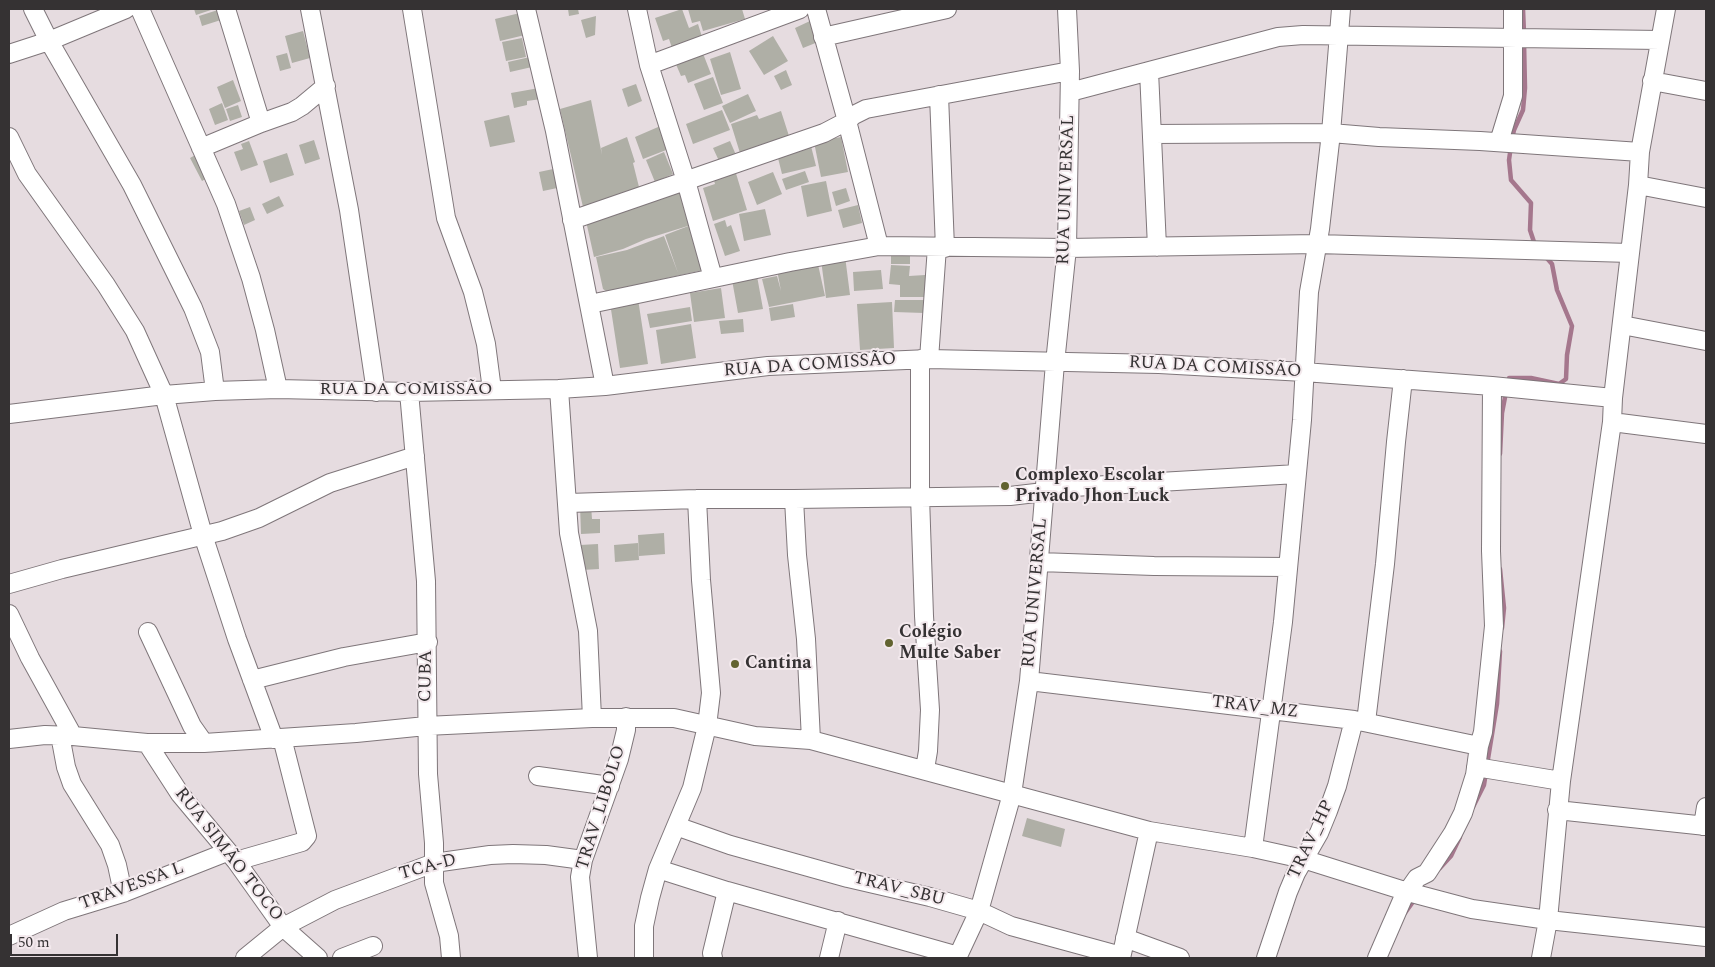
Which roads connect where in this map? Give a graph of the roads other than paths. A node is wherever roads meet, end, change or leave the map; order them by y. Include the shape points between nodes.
1 (34, 9) edge
2 (126, 9) edge
3 (140, 9) edge
4 (226, 9) edge
5 (310, 9) edge
6 (412, 9) edge
7 (526, 9) edge
8 (637, 9) edge
9 (800, 9) edge
10 (816, 9) edge
11 (947, 9) edge
12 (1067, 9) edge
13 (1341, 9) edge
14 (1513, 9) edge
15 (1666, 9) edge
16 (1339, 35) junction
17 (824, 37) junction
18 (1513, 38) junction
19 (1660, 40) junction
20 (49, 41) junction
21 (9, 54) edge
22 (649, 65) junction
23 (1070, 71) junction
24 (1149, 71) junction
25 (1652, 81) junction
26 (326, 86) junction
27 (1070, 92) junction
28 (1706, 92) edge
29 (940, 95) junction
30 (847, 121) junction
31 (261, 123) junction
32 (1332, 133) junction
33 (1152, 134) junction
34 (9, 137) edge
35 (1500, 142) junction
36 (201, 148) junction
37 (1640, 152) junction
38 (686, 181) junction
39 (1638, 185) junction
40 (1706, 198) edge
41 (572, 220) junction
42 (1318, 244) junction
43 (879, 246) junction
44 (1157, 247) junction
45 (941, 248) junction
46 (1067, 248) junction
47 (1630, 253) junction
48 (713, 278) junction
49 (590, 304) junction
50 (1622, 325) junction
51 (1706, 341) edge
52 (925, 359) junction
53 (1054, 363) junction
54 (1304, 372) junction
55 (1404, 379) junction
56 (605, 386) junction
57 (1492, 386) junction
58 (278, 389) junction
59 (559, 389) junction
60 (492, 390) junction
61 (215, 391) junction
62 (376, 392) junction
63 (409, 392) junction
64 (164, 395) junction
65 (1613, 398) junction
66 (9, 414) edge
67 (1612, 422) junction
68 (1706, 434) edge
69 (415, 456) junction
70 (1296, 474) junction
71 (1044, 492) junction
72 (920, 496) junction
73 (697, 499) junction
74 (794, 499) junction
75 (568, 503) junction
76 (203, 535) junction
77 (1039, 562) junction
78 (1288, 567) junction
79 (9, 584) edge
80 (9, 614) edge
81 (148, 632) dead end
82 (428, 642) junction
83 (252, 680) junction
84 (1028, 681) junction
85 (1272, 710) junction
86 (592, 718) junction
87 (626, 718) junction
88 (1360, 721) junction
89 (426, 726) junction
90 (707, 726) junction
91 (66, 735) junction
92 (9, 739) edge
93 (278, 739) junction
94 (811, 740) junction
95 (147, 743) junction
96 (204, 743) junction
97 (1479, 746) junction
98 (1476, 766) junction
99 (925, 769) junction
100 (538, 776) dead end
101 (1561, 781) junction
102 (610, 786) junction
103 (1012, 794) junction
104 (1706, 808) edge
105 (1557, 810) junction
106 (676, 826) junction
107 (1705, 826) edge
108 (1149, 831) junction
109 (1253, 848) junction
110 (232, 857) junction
111 (1303, 859) junction
112 (583, 860) junction
113 (434, 863) junction
114 (658, 869) junction
115 (727, 891) junction
116 (1408, 892) junction
117 (123, 893) junction
118 (978, 911) junction
119 (1548, 920) junction
120 (838, 921) junction
121 (284, 926) junction
122 (9, 936) edge
123 (1706, 937) edge
124 (1125, 938) junction
125 (372, 946) dead end
126 (1085, 952) edge
127 (958, 957) edge
128 (1121, 957) edge
129 (245, 958) edge
130 (318, 958) edge
131 (342, 958) edge
132 (451, 958) edge
133 (588, 958) edge
134 (644, 958) edge
135 (713, 958) edge
136 (828, 958) edge
137 (1180, 958) edge
138 (1266, 958) edge
139 (1378, 958) edge
140 (1541, 958) edge

1 - 20 street
2 - 20 street
3 - 36 street
4 - 31 street
5 - 26 street
6 - 60 street via 446,218 473,292 486,344
7 - 41 street
8 - 22 street
9 - 22 street
10 - 17 street
11 - 17 street
12 - 23 street, RUA UNIVERSAL
13 - 16 street
14 - 18 street
15 - 19 street
16 - 18 street
16 - 24 street via 1278,38
16 - 32 street
17 - 30 street
18 - 19 street
18 - 35 street via 1513,96
19 - 25 street
20 - 21 street
20 - 61 street via 132,185 193,308 210,352
22 - 38 street
23 - 27 street, RUA UNIVERSAL
23 - 29 street
24 - 27 street
24 - 33 street
25 - 28 street
25 - 37 street
26 - 31 street via 292,112
26 - 62 street via 349,210
27 - 46 street, RUA UNIVERSAL
29 - 30 street via 866,109
29 - 45 street
30 - 38 street via 824,133
30 - 43 street
31 - 36 street
32 - 33 street
32 - 35 street
32 - 42 street
33 - 44 street
34 - 64 street via 27,174 135,331
35 - 37 street
36 - 58 street via 226,204 251,278
37 - 39 street
38 - 41 street
38 - 48 street
39 - 40 street
39 - 47 street
41 - 49 street
42 - 44 street
42 - 47 street
42 - 54 street via 1309,292
43 - 45 street
43 - 48 street
44 - 46 street
45 - 46 street
45 - 52 street
46 - 53 street, RUA UNIVERSAL
47 - 50 street
48 - 49 street
49 - 56 street
50 - 51 street
50 - 65 street
52 - 53 street, RUA DA COMISSÃO
52 - 56 street, RUA DA COMISSÃO via 768,366
52 - 72 street
53 - 54 street, RUA DA COMISSÃO via 1159,364
53 - 71 street, RUA UNIVERSAL
54 - 55 street, RUA DA COMISSÃO
54 - 70 street
55 - 57 street, RUA DA COMISSÃO
55 - 88 street, TRAV_HP via 1386,564
56 - 59 street, RUA DA COMISSÃO
57 - 65 street, RUA DA COMISSÃO
57 - 97 street via 1494,626
58 - 61 street, RUA DA COMISSÃO
58 - 62 street, RUA DA COMISSÃO
59 - 60 street, RUA DA COMISSÃO
59 - 75 street
60 - 63 street, RUA DA COMISSÃO
61 - 64 street, RUA DA COMISSÃO
62 - 63 street, RUA DA COMISSÃO
63 - 69 street, CUBA
64 - 66 street, RUA DA COMISSÃO
64 - 76 street
65 - 67 street
67 - 68 street
67 - 101 street
69 - 76 street via 330,483 260,518
69 - 82 street, CUBA
70 - 71 street via 1073,486
70 - 78 street
71 - 72 street via 1010,496
71 - 77 street, RUA UNIVERSAL
72 - 74 street
72 - 99 street via 930,716
73 - 74 street
73 - 75 street
73 - 90 street via 711,692
74 - 94 street
75 - 86 street via 569,533 588,631
76 - 79 street
76 - 83 street
77 - 78 street
77 - 84 street, RUA UNIVERSAL
78 - 85 street
80 - 91 street
81 - 96 street via 192,726
82 - 83 street via 344,657
82 - 89 street, CUBA
83 - 93 street
84 - 85 street, TRAV_MZ
84 - 103 street, RUA UNIVERSAL
85 - 88 street, TRAV_MZ
85 - 109 street
86 - 87 street
86 - 89 street
87 - 90 street via 674,718
87 - 102 street, TRAV_LIBOLO via 626,730
88 - 97 street, TRAV_MZ
88 - 111 street, TRAV_HP via 1319,833
89 - 93 street
89 - 113 street, CUBA
90 - 94 street via 755,736
90 - 106 street via 692,788
91 - 92 street
91 - 95 street
91 - 117 street via 66,767 72,784 110,845
93 - 96 street
93 - 110 street, TRAVESSA L via 307,836 302,842
94 - 99 street
95 - 96 street
95 - 110 street, RUA SIMÃO TOCO via 180,794
97 - 98 street
98 - 101 street
98 - 116 street via 1469,799 1453,833 1426,873 1417,878
99 - 103 street
100 - 102 street
101 - 105 street
102 - 112 street, TRAV_LIBOLO
103 - 108 street
103 - 118 street, RUA UNIVERSAL
104 - 107 street
105 - 107 street
105 - 119 street
106 - 114 street
106 - 118 street, TRAV_SBU via 730,845
108 - 109 street
108 - 124 street
109 - 111 street
110 - 117 street, TRAVESSA L
110 - 121 street, RUA SIMÃO TOCO
111 - 116 street
111 - 138 street, TRAV_HP
112 - 113 street, TCA-D via 513,854
112 - 133 street, TRAV_LIBOLO via 580,877
113 - 121 street, TCA-D via 335,900
113 - 132 street, CUBA via 434,883
114 - 115 street
114 - 134 street via 644,926
115 - 120 street
115 - 135 street
116 - 119 street via 1472,909
116 - 139 street
117 - 122 street, TRAVESSA L via 64,911
118 - 126 street, TRAV_SBU
118 - 127 street, RUA UNIVERSAL
119 - 123 street
119 - 140 street
120 - 127 street
120 - 136 street
121 - 129 street, TCA-D
121 - 130 street, RUA SIMÃO TOCO
124 - 128 street
124 - 137 street
125 - 131 street
126 - 128 street, TRAV_SBU

